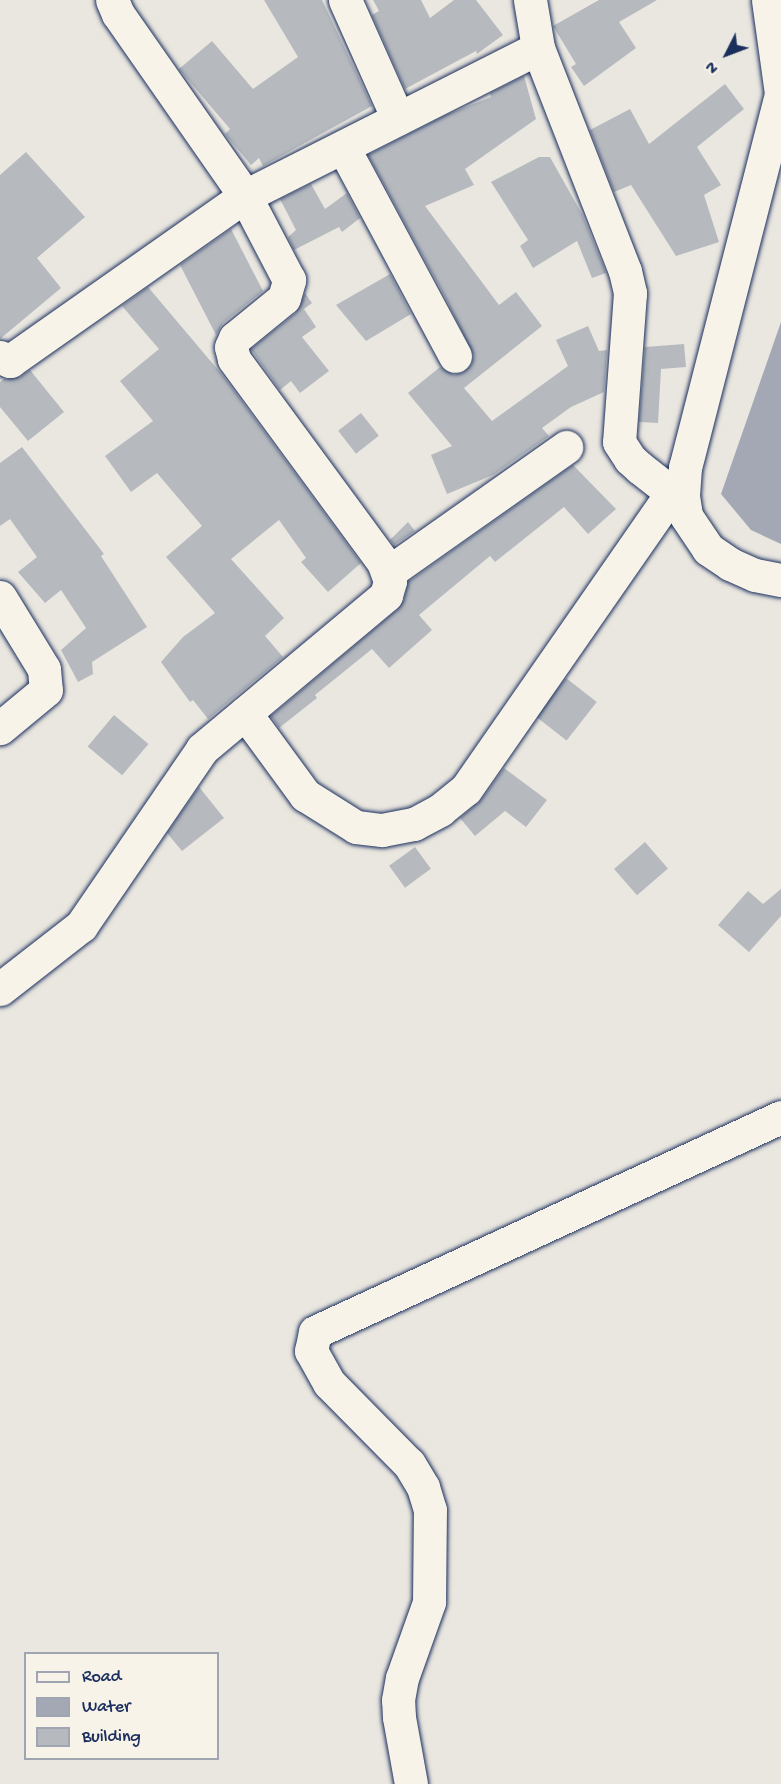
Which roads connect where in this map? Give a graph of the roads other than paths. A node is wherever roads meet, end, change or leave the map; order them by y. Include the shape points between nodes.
1 (112, 0) edge
2 (345, 0) edge
3 (530, 0) edge
4 (768, 0) edge
5 (538, 48) junction
6 (398, 119) junction
7 (343, 147) junction
8 (245, 196) junction
9 (455, 356) dead end
10 (0, 357) edge
11 (566, 447) dead end
12 (678, 494) junction
13 (389, 572) junction
14 (781, 580) edge
15 (0, 597) edge
16 (244, 713) junction
17 (0, 728) edge
18 (0, 989) edge
19 (781, 1117) edge
20 (411, 1784) edge

1 - 8 street
2 - 6 street
3 - 5 street
4 - 12 street via 781,94
5 - 6 street
5 - 12 street via 630,293 619,442 630,459
6 - 7 street
7 - 8 street
7 - 9 street
8 - 10 street via 10,361
8 - 13 street via 289,280 284,298 235,338 231,347 234,359
11 - 13 street
12 - 14 street via 686,516 708,549 746,572
12 - 16 street via 466,789 414,824 382,830 356,827 305,795
13 - 16 street via 386,595
15 - 17 street via 44,669 46,690
16 - 18 street via 202,749 81,926
19 - 20 street via 315,1332 311,1351 329,1383 409,1464 423,1487 430,1510 429,1602 398,1700

